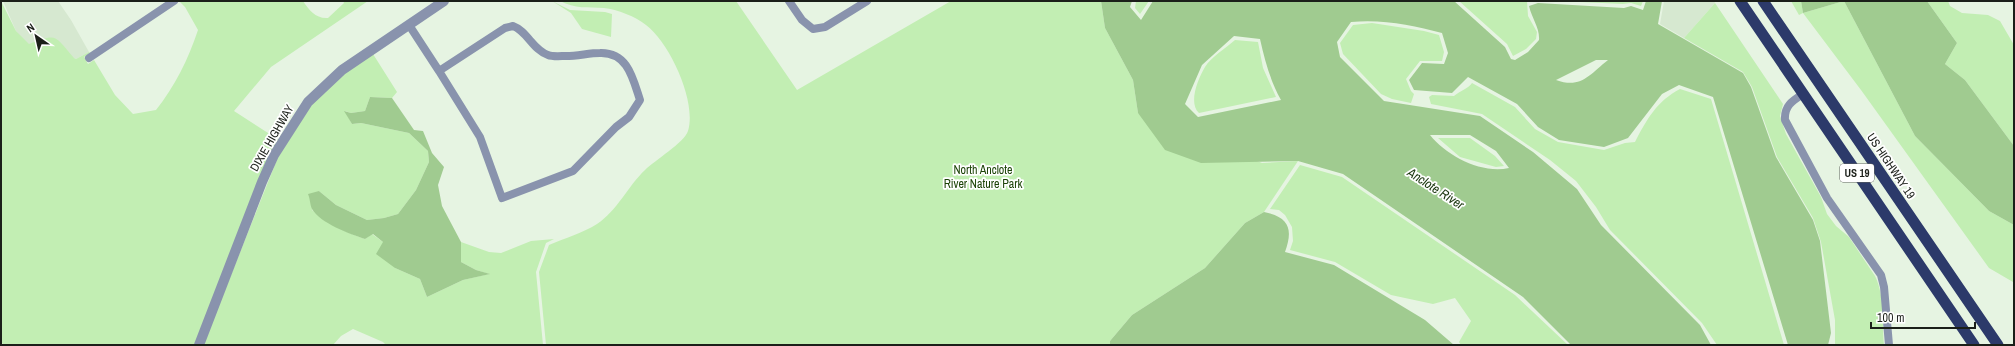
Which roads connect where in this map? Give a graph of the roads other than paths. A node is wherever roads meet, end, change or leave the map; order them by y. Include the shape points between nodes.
1 (174, 1) edge
2 (444, 1) edge
3 (789, 1) edge
4 (867, 1) edge
5 (1740, 1) edge
6 (1763, 1) edge
7 (409, 25) junction
8 (89, 58) dead end
9 (439, 71) junction
10 (1803, 94) junction
11 (199, 345) edge
12 (1889, 345) edge
13 (1974, 345) edge
14 (1998, 345) edge

1 - 8 street
2 - 7 street, DIXIE HIGHWAY
3 - 4 street via 802,20 813,29 825,27
5 - 10 highway, US 19
6 - 14 highway, US HIGHWAY 19 / US 19
7 - 9 street
7 - 11 street, DIXIE HIGHWAY via 325,84 308,102 290,129 262,182
9 - 9 street via 505,28 513,26 520,28 548,55 575,56 601,52 616,56 626,63 640,100 629,117 573,171 502,198 480,137
10 - 12 street via 1789,104 1785,120 1827,198 1881,275
10 - 13 highway, US 19

